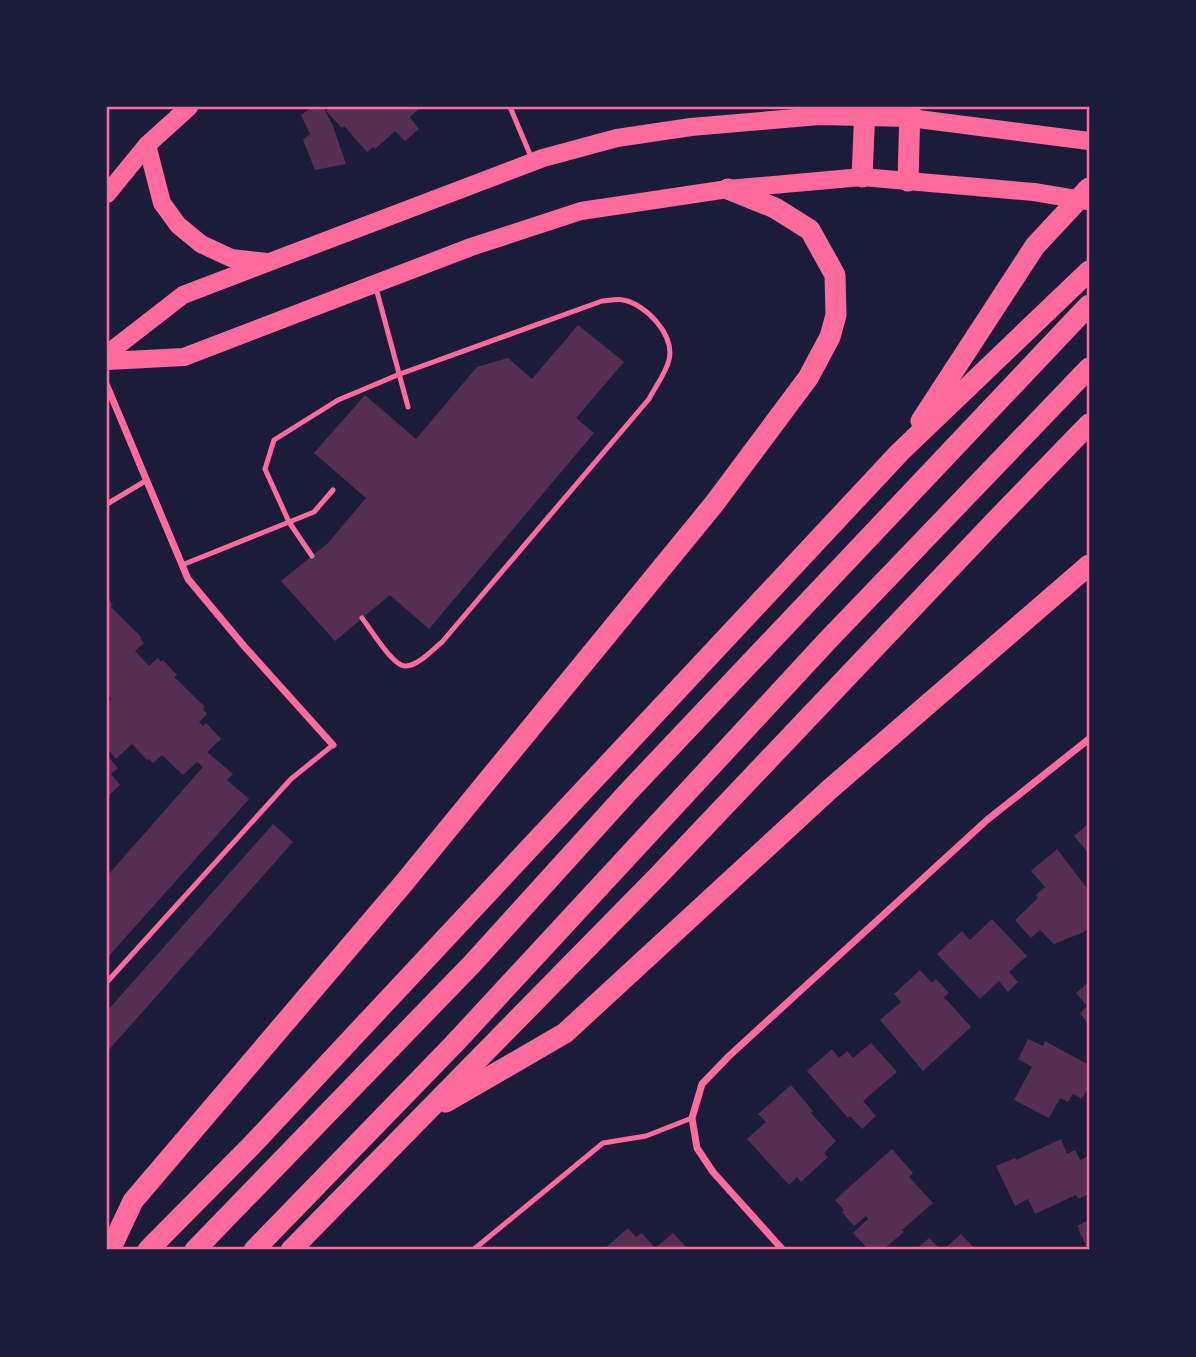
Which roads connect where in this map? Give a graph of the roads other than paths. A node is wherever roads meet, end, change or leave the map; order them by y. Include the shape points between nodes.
1 (189, 107) edge
2 (510, 107) edge
3 (865, 112) edge
4 (910, 112) edge
5 (1089, 141) edge
6 (147, 145) junction
7 (533, 162) junction
8 (862, 177) junction
9 (908, 181) junction
10 (1089, 188) edge
11 (729, 189) junction
12 (107, 194) edge
13 (1089, 201) edge
14 (272, 263) junction
15 (1089, 271) edge
16 (375, 284) junction
17 (1089, 305) edge
18 (107, 354) edge
19 (107, 361) edge
20 (1089, 368) edge
21 (400, 374) junction
22 (107, 386) edge
23 (408, 407) dead end
24 (1089, 424) edge
25 (900, 452) junction
26 (147, 480) junction
27 (333, 490) dead end
28 (107, 504) edge
29 (289, 522) junction
30 (312, 556) dead end
31 (182, 565) junction
32 (1089, 565) edge
33 (362, 618) dead end
34 (1089, 739) edge
35 (333, 745) joint
36 (107, 982) edge
37 (420, 1117) junction
38 (692, 1118) junction
39 (110, 1250) edge
40 (148, 1250) edge
41 (195, 1250) edge
42 (254, 1250) edge
43 (291, 1250) edge
44 (473, 1250) edge
45 (783, 1250) edge

1 - 6 main road
2 - 7 lane
3 - 4 main road
3 - 7 main road via 617,138
3 - 8 highway
4 - 5 main road
4 - 9 highway
6 - 12 main road
6 - 14 main road via 163,203 178,225 201,244 231,258
7 - 14 main road
8 - 9 main road
8 - 11 main road
9 - 13 main road
10 - 25 highway via 1035,246
11 - 16 main road via 581,211
11 - 39 highway via 775,208 810,230 835,275 836,315 808,378 714,503 411,874 133,1201
14 - 18 main road via 183,295
15 - 25 highway
16 - 19 main road via 184,357
16 - 21 lane
17 - 41 highway via 647,771 463,974
20 - 42 highway via 827,641 454,1044
21 - 23 lane
21 - 29 lane via 338,400 274,440 265,469
21 - 33 lane via 601,301 621,299 643,307 658,324 670,359 649,399 442,642 422,659 400,666
22 - 26 street
24 - 37 highway via 658,876
25 - 40 highway via 252,1145
26 - 28 lane
26 - 31 street
27 - 29 lane via 314,512
29 - 30 lane
29 - 31 lane
31 - 35 street via 188,579
32 - 37 highway via 830,789 565,1033
34 - 38 street via 987,820 729,1056 702,1084
35 - 36 lane via 291,779
37 - 43 highway
38 - 44 lane via 646,1136 603,1143
38 - 45 street via 697,1147 713,1172

